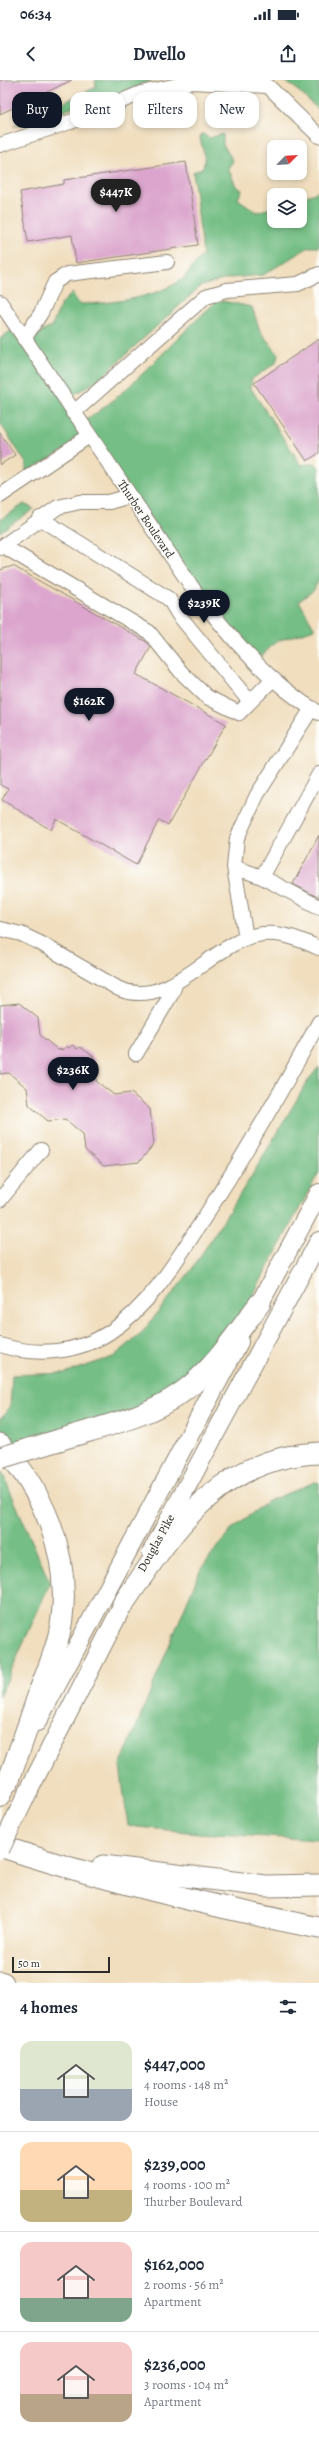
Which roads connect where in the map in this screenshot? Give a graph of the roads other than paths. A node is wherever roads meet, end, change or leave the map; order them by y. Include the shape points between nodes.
1 (319, 136) edge
2 (0, 145) edge
3 (167, 262) dead end
4 (319, 274) edge
5 (0, 302) edge
6 (5, 320) edge
7 (24, 339) junction
8 (73, 413) junction
9 (89, 436) junction
10 (5, 492) edge
11 (130, 496) junction
12 (40, 518) junction
13 (2, 547) edge
14 (273, 678) junction
15 (250, 702) junction
16 (315, 710) edge
17 (319, 774) edge
18 (234, 867) junction
19 (262, 876) junction
20 (319, 907) edge
21 (0, 929) edge
22 (246, 938) junction
23 (319, 948) edge
24 (176, 982) junction
25 (319, 1022) edge
26 (136, 1054) dead end
27 (41, 1150) dead end
28 (319, 1193) edge
29 (0, 1200) edge
30 (319, 1241) edge
31 (260, 1303) junction
32 (0, 1345) edge
33 (0, 1444) edge
34 (319, 1453) edge
35 (0, 1458) edge
36 (122, 1604) junction
37 (5, 1788) edge
38 (1, 1848) edge
39 (319, 1885) edge
40 (319, 1928) edge
41 (0, 1982) edge
42 (3, 1983) edge

1 - 2 street via 268,86 192,82 141,93 76,120
3 - 7 street via 67,274 55,282 41,313
4 - 8 street via 298,284 227,290 206,296
5 - 6 street, Thurber Boulevard
6 - 7 street, Thurber Boulevard
7 - 8 street, Thurber Boulevard
8 - 9 street, Thurber Boulevard
9 - 10 street
9 - 11 street, Thurber Boulevard
11 - 12 street via 109,502 58,507
11 - 14 street, Thurber Boulevard via 198,596 229,635
12 - 13 street
12 - 15 street via 169,599 178,614
13 - 15 street via 149,632 181,672 206,697 239,713
14 - 15 street
14 - 16 street, Thurber Boulevard
16 - 18 street via 257,796 237,838
17 - 19 street
18 - 19 street
18 - 22 street
19 - 20 street
21 - 24 street via 22,934 126,991 151,992
22 - 23 street via 259,934 279,934
22 - 24 street
24 - 26 street
25 - 32 street via 238,1165 176,1261 130,1315 101,1337 68,1349 34,1352
27 - 29 street
28 - 31 main road, Douglas Pike
30 - 36 main road, Douglas Pike
31 - 35 highway, bridge via 211,1365 183,1392 148,1411
31 - 37 main road, Douglas Pike via 76,1645
33 - 37 highway via 21,1469 46,1514 57,1546 63,1590 62,1618 56,1644
34 - 36 highway via 292,1456 258,1467 211,1493 176,1528
36 - 38 main road, Douglas Pike, bridge
38 - 39 highway via 118,1868 244,1884 287,1888
38 - 40 highway via 182,1898
41 - 42 highway

